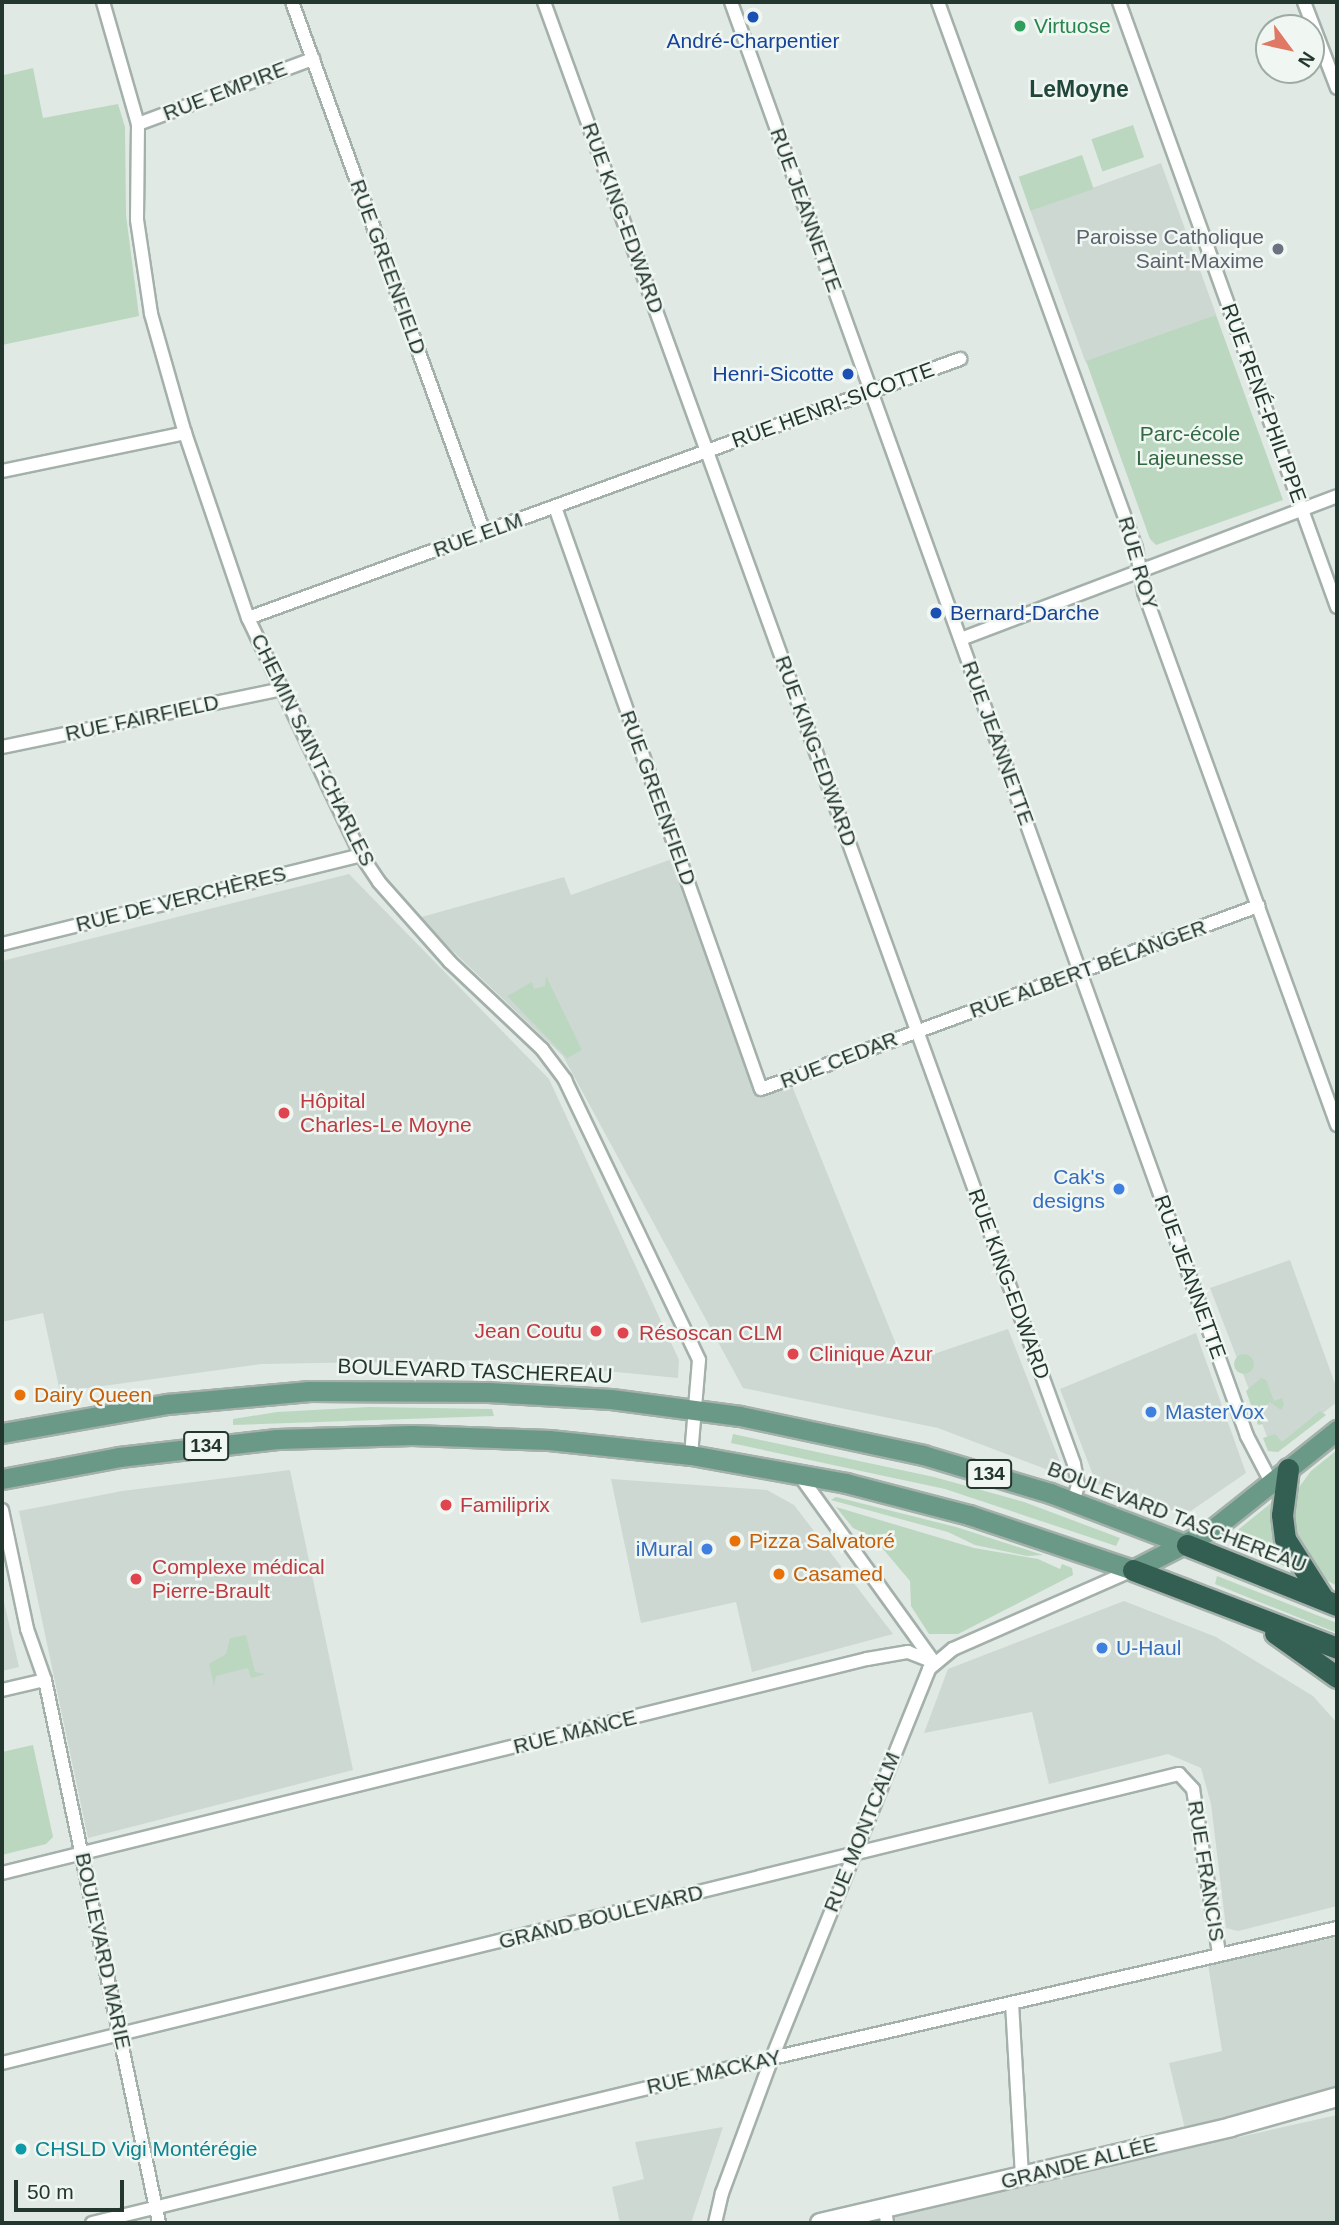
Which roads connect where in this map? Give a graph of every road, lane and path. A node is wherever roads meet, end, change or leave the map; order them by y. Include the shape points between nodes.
1 (103, 2) edge
2 (292, 2) edge
3 (544, 2) edge
4 (732, 2) edge
5 (938, 2) edge
6 (1119, 2) edge
7 (1304, 2) edge
8 (313, 59) junction
9 (1337, 88) edge
10 (138, 124) junction
11 (960, 359) dead end
12 (872, 392) junction
13 (185, 433) junction
14 (707, 450) junction
15 (2, 471) edge
16 (1337, 496) edge
17 (555, 507) junction
18 (1302, 509) junction
19 (484, 532) junction
20 (1139, 569) junction
21 (1337, 607) edge
22 (248, 618) junction
23 (961, 639) junction
24 (282, 689) junction
25 (2, 747) edge
26 (361, 855) junction
27 (1258, 906) junction
28 (2, 944) edge
29 (1081, 972) junction
30 (917, 1030) junction
31 (761, 1088) joint
32 (1337, 1125) edge
33 (697, 1410) junction
34 (1337, 1430) edge
35 (2, 1433) edge
36 (691, 1455) junction
37 (1288, 1468) junction
38 (797, 1473) junction
39 (2, 1479) edge
40 (1271, 1482) junction
41 (1073, 1502) junction
42 (2, 1510) edge
43 (1186, 1545) junction
44 (1133, 1570) junction
45 (1330, 1602) edge
46 (1253, 1618) junction
47 (1337, 1648) edge
48 (934, 1662) junction
49 (1337, 1677) edge
50 (45, 1680) junction
51 (2, 1690) edge
52 (1193, 1789) joint
53 (81, 1853) junction
54 (853, 1854) junction
55 (2, 1873) edge
56 (1337, 1928) edge
57 (1219, 1954) junction
58 (1012, 2003) junction
59 (122, 2034) junction
60 (772, 2057) junction
61 (2, 2063) edge
62 (1337, 2097) edge
63 (1022, 2177) junction
64 (156, 2207) junction
65 (886, 2217) edge
66 (92, 2223) edge
67 (159, 2223) edge
68 (715, 2223) edge
69 (820, 2223) edge

1 - 10 street, CHEMIN SAINT-CHARLES
2 - 8 street, RUE GREENFIELD
3 - 14 street, RUE KING-EDWARD
4 - 12 street, RUE JEANNETTE
5 - 20 street, RUE ROY via 1136,548
6 - 18 street, RUE RENÉ-PHILIPPE
7 - 9 street
8 - 10 street, RUE EMPIRE
8 - 19 street, RUE GREENFIELD
10 - 13 street, CHEMIN SAINT-CHARLES via 137,220 151,314
11 - 12 street, RUE HENRI-SICOTTE
12 - 14 street, RUE HENRI-SICOTTE
12 - 23 street, RUE JEANNETTE
13 - 15 street
13 - 22 street, CHEMIN SAINT-CHARLES
14 - 17 street, RUE ELM
14 - 30 street, RUE KING-EDWARD
16 - 18 street
17 - 19 street, RUE ELM
17 - 31 street, RUE GREENFIELD
18 - 20 street
18 - 21 street, RUE RENÉ-PHILIPPE
19 - 22 street, RUE ELM
20 - 23 street
20 - 27 street, RUE ROY
22 - 24 street, CHEMIN SAINT-CHARLES
23 - 29 street, RUE JEANNETTE
24 - 25 street, RUE FAIRFIELD
24 - 26 street, CHEMIN SAINT-CHARLES
26 - 28 street, RUE DE VERCHÈRES
26 - 33 street, CHEMIN SAINT-CHARLES via 399,908 554,1062 694,1349 700,1370
27 - 29 street, RUE ALBERT BÉLANGER
27 - 32 street, RUE ROY
29 - 30 street, RUE ALBERT BÉLANGER
29 - 40 street, RUE JEANNETTE via 1248,1436
30 - 31 street, RUE CEDAR
30 - 41 street, RUE KING-EDWARD via 1074,1464 1078,1485
33 - 35 main road, BOULEVARD TASCHEREAU / 134 via 541,1394 337,1390 167,1404
33 - 36 street, CHEMIN SAINT-CHARLES
33 - 41 main road, BOULEVARD TASCHEREAU / 134 via 876,1443
34 - 37 main road
36 - 38 main road, 134
36 - 39 main road, 134 via 519,1438 344,1436 191,1447
37 - 40 main road
37 - 45 highway via 1282,1515 1285,1539 1296,1564
38 - 44 main road, 134 via 969,1515
38 - 48 street
40 - 43 main road
41 - 43 main road, BOULEVARD TASCHEREAU / 134
42 - 50 street, BOULEVARD MARIE via 27,1629
43 - 44 main road
43 - 45 highway, BOULEVARD TASCHEREAU / 134
44 - 46 highway, 134
44 - 48 street via 953,1649
46 - 47 highway, 134
46 - 49 highway
48 - 53 street, RUE MANCE via 908,1652 867,1659
48 - 54 street, RUE MONTCALM
50 - 51 street
50 - 53 street, BOULEVARD MARIE
52 - 54 street, GRAND BOULEVARD via 1179,1774
52 - 57 street, RUE FRANCIS
53 - 55 street, RUE MANCE
53 - 59 street, BOULEVARD MARIE
54 - 59 street, GRAND BOULEVARD
54 - 60 street, RUE MONTCALM
56 - 57 street, RUE MACKAY
57 - 58 street, RUE MACKAY
58 - 60 street, RUE MACKAY
58 - 63 street
59 - 61 street, GRAND BOULEVARD
59 - 64 street, BOULEVARD MARIE
60 - 64 street, RUE MACKAY
60 - 68 street, RUE MONTCALM
62 - 63 main road, GRANDE ALLÉE
63 - 65 main road, GRANDE ALLÉE
64 - 66 street, RUE MACKAY
64 - 67 street, BOULEVARD MARIE
65 - 69 main road, GRANDE ALLÉE

